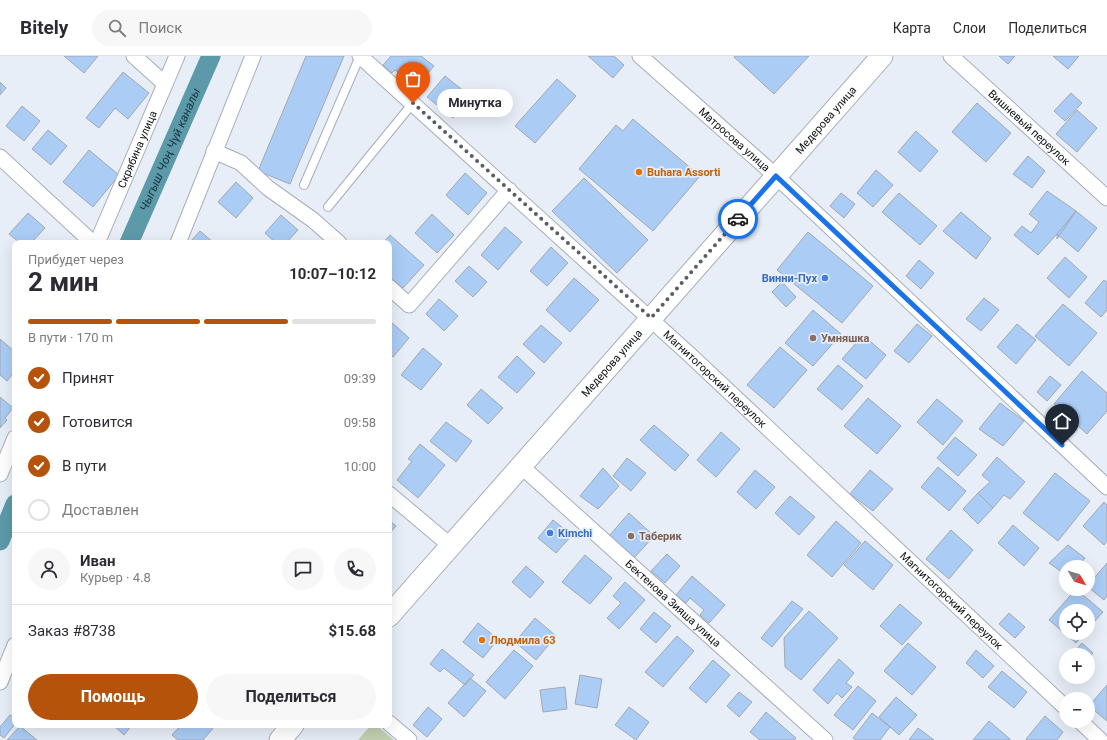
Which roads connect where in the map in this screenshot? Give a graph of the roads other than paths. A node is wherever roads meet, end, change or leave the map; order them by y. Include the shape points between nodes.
1 (134, 56) edge
2 (177, 56) edge
3 (253, 56) edge
4 (360, 56) edge
5 (640, 56) edge
6 (882, 56) edge
7 (951, 56) edge
8 (165, 84) junction
9 (413, 103) junction
10 (214, 152) junction
11 (0, 157) edge
12 (776, 176) junction
13 (304, 185) dead end
14 (509, 190) junction
15 (1107, 198) edge
16 (328, 207) dead end
17 (90, 240) edge
18 (98, 240) edge
19 (179, 240) edge
20 (336, 240) edge
21 (392, 291) edge
22 (651, 318) junction
23 (12, 445) edge
24 (521, 466) junction
25 (0, 474) edge
26 (1107, 487) edge
27 (392, 497) edge
28 (451, 546) junction
29 (392, 613) edge
30 (12, 652) edge
31 (0, 682) edge
32 (1059, 701) edge
33 (392, 726) edge
34 (290, 728) edge
35 (1087, 728) edge
36 (280, 740) edge
37 (409, 740) edge
38 (825, 740) edge
39 (1100, 740) edge

1 - 8 street
2 - 8 street, Скрябина улица
3 - 10 street
4 - 9 street, Магнитогорский переулок
4 - 13 lane
5 - 12 street, Матросова улица
6 - 12 main road, Медерова улица
7 - 15 street, Вишневый переулок
8 - 18 street, Скрябина улица
9 - 14 street, Магнитогорский переулок
9 - 16 lane
10 - 19 street
10 - 20 street via 240,163
11 - 17 street
12 - 22 main road, Медерова улица
12 - 26 street, Матросова улица
14 - 21 street via 409,305
14 - 22 street, Магнитогорский переулок
22 - 24 main road, Медерова улица
22 - 32 street, Магнитогорский переулок
23 - 25 street
24 - 28 main road, Медерова улица
24 - 38 street, Бектенова Зияша улица
27 - 28 street
28 - 29 main road, Медерова улица
30 - 31 street
33 - 37 street
34 - 36 main road
35 - 39 street

